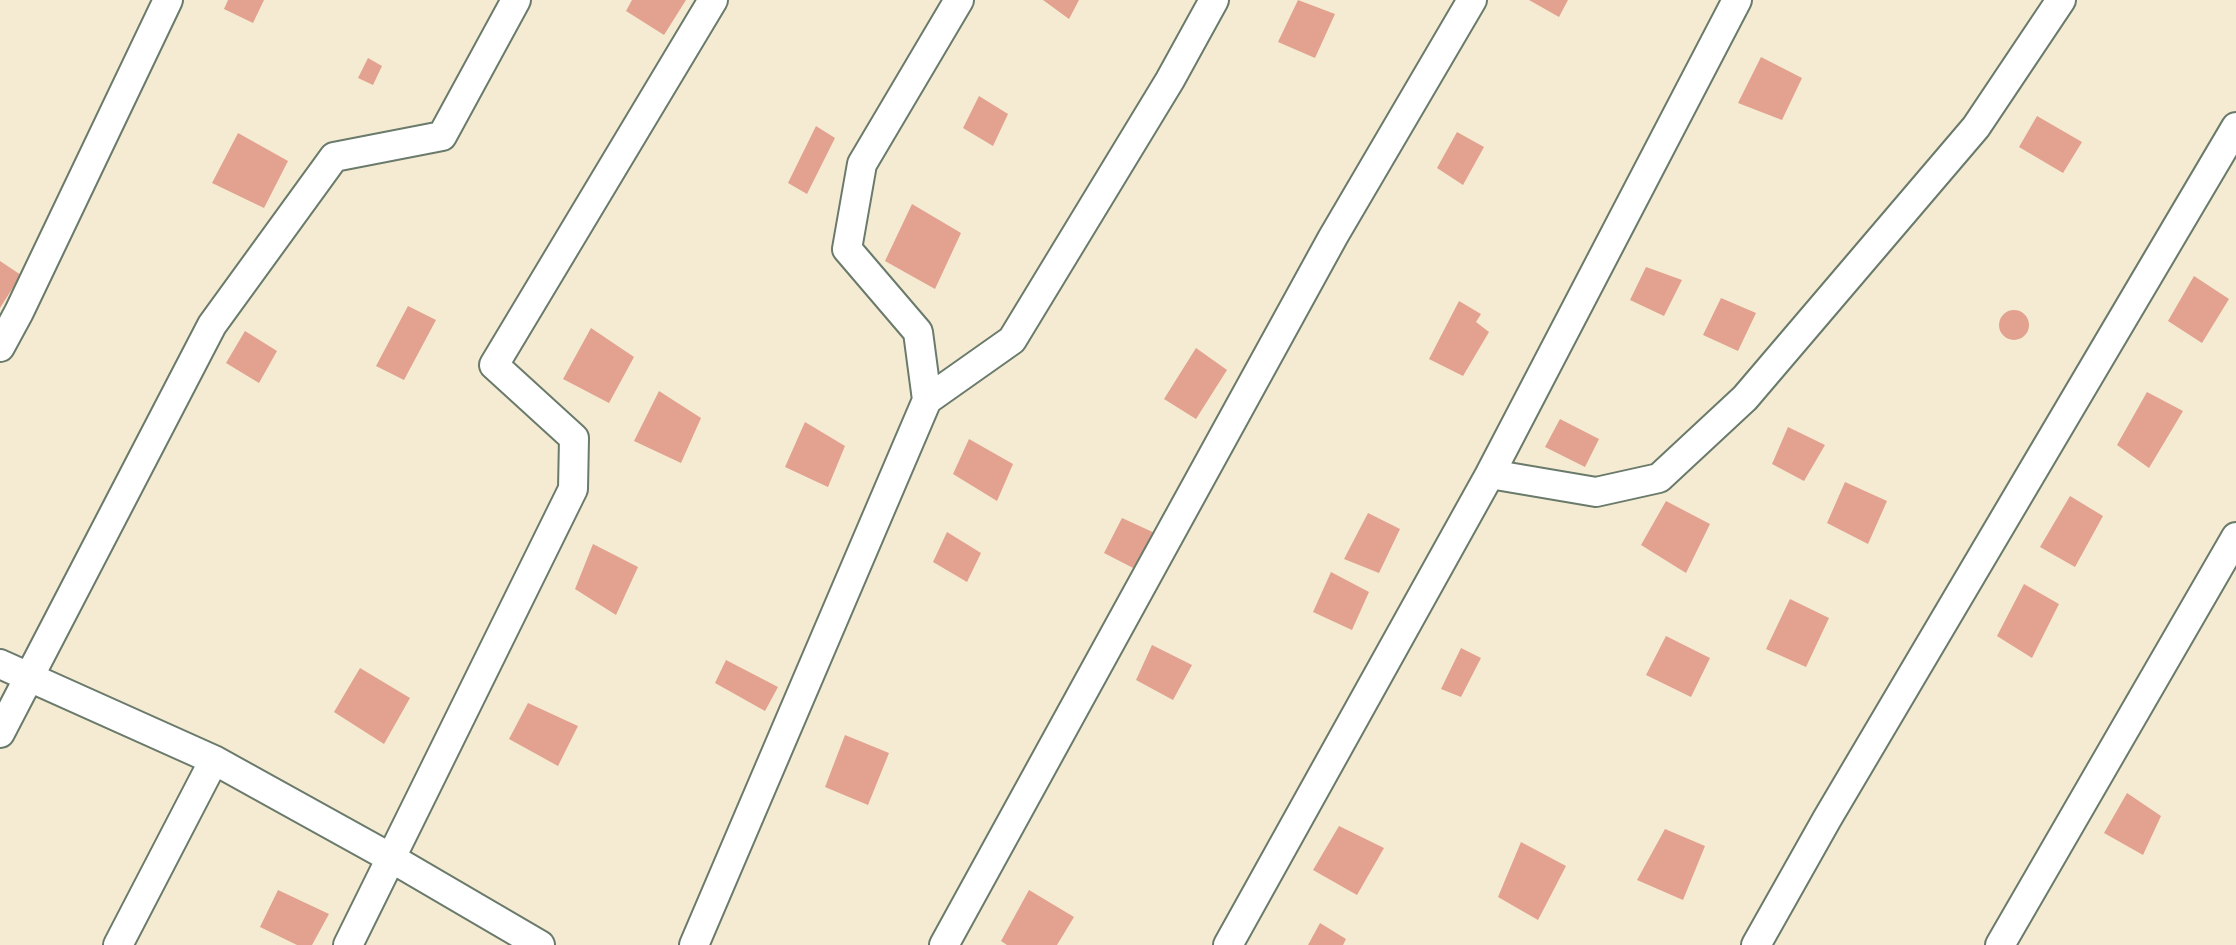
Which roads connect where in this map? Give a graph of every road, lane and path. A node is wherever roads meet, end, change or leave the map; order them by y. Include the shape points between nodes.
1 (168, 0) edge
2 (516, 0) edge
3 (713, 0) edge
4 (959, 0) edge
5 (1214, 0) edge
6 (1472, 0) edge
7 (1737, 0) edge
8 (2061, 0) edge
9 (2236, 127) edge
10 (0, 347) edge
11 (927, 400) junction
12 (1490, 474) junction
13 (2236, 537) edge
14 (0, 664) edge
15 (28, 677) junction
16 (0, 733) edge
17 (214, 760) junction
18 (391, 858) junction
19 (118, 945) edge
20 (348, 945) edge
21 (540, 945) edge
22 (694, 945) edge
23 (944, 945) edge
24 (1228, 945) edge
25 (1756, 945) edge
26 (2000, 945) edge

1 - 10 street
2 - 15 street via 442,136 334,157 212,326
3 - 18 street via 494,365 574,438 573,489
4 - 11 street via 862,164 847,249 918,332
5 - 11 street via 1012,340
6 - 23 street via 1333,237
7 - 12 street
8 - 12 street via 1976,127 1745,398 1659,478 1596,492
9 - 25 street
11 - 22 street
12 - 24 street
13 - 26 street
14 - 15 street
15 - 16 street
15 - 17 street
17 - 18 street
17 - 19 street
18 - 20 street
18 - 21 street

